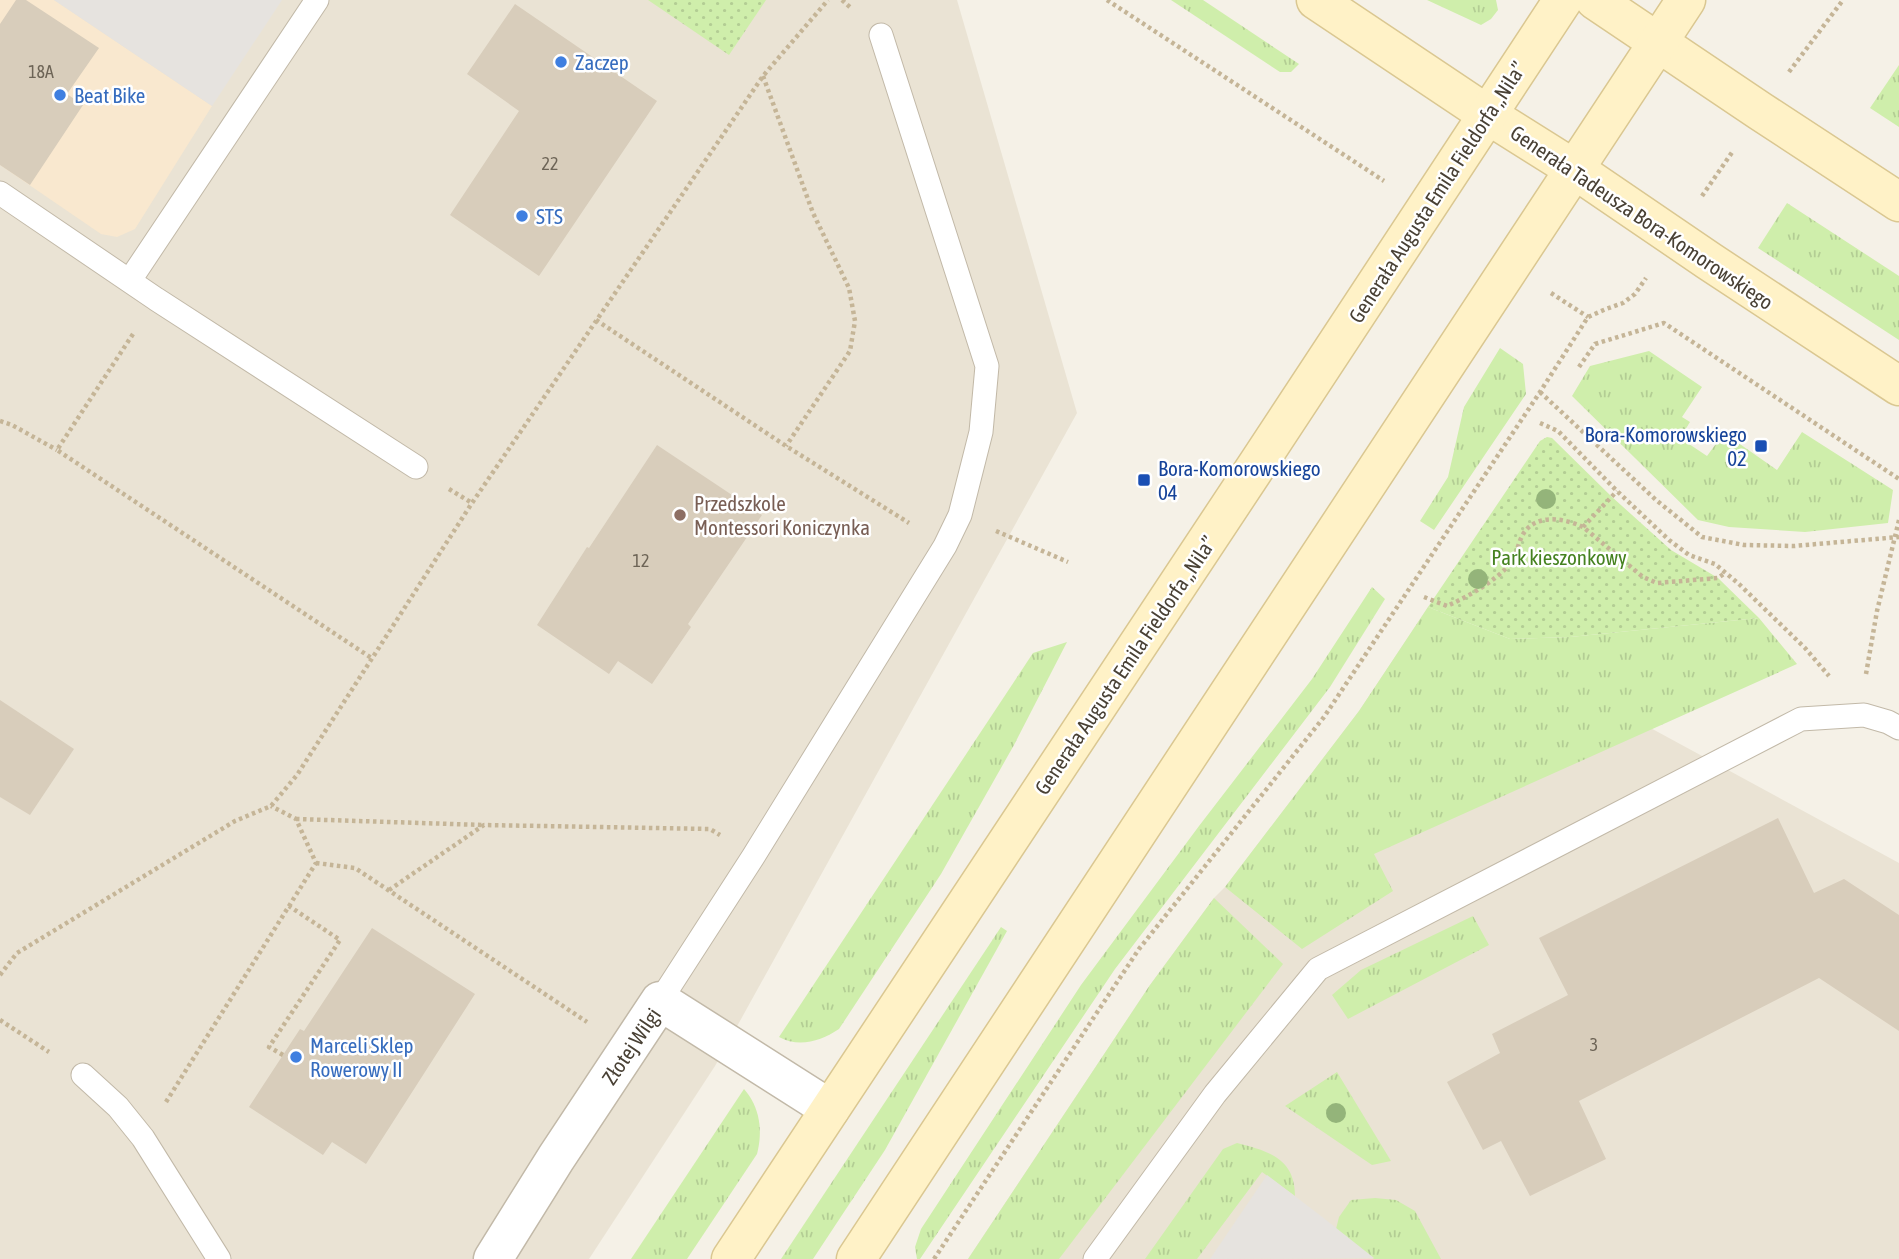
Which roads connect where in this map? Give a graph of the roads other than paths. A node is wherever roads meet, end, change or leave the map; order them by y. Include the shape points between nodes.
1 (317, 0) edge
2 (1316, 0) edge
3 (1563, 0) edge
4 (1595, 0) edge
5 (1686, 0) edge
6 (881, 35) dead end
7 (1658, 42) junction
8 (1488, 115) junction
9 (1574, 169) junction
10 (0, 193) edge
11 (1899, 202) edge
12 (130, 280) junction
13 (1899, 386) edge
14 (416, 467) dead end
15 (1899, 728) edge
16 (660, 1001) junction
17 (83, 1075) road end
18 (830, 1109) junction
19 (219, 1259) edge
20 (493, 1259) edge
21 (731, 1259) edge
22 (856, 1259) edge
23 (1095, 1259) edge

1 - 12 lane
2 - 8 street, Generała Tadeusza Bora-Komorowskiego
3 - 8 street, Generała Augusta Emila Fieldorfa „Nila”
4 - 7 street
5 - 7 street
6 - 16 lane via 987,366 981,432 960,515 945,546
7 - 9 street
7 - 11 street
8 - 9 street, Generała Tadeusza Bora-Komorowskiego
8 - 18 street, Generała Augusta Emila Fieldorfa „Nila”
9 - 13 street, Generała Tadeusza Bora-Komorowskiego
9 - 22 street
10 - 12 lane
12 - 14 lane
15 - 23 lane via 1864,715 1801,719 1318,969 1215,1094
16 - 18 street, Złotej Wilgi
16 - 20 street, Złotej Wilgi
17 - 19 lane via 143,1138
18 - 21 street, Generała Augusta Emila Fieldorfa „Nila”

